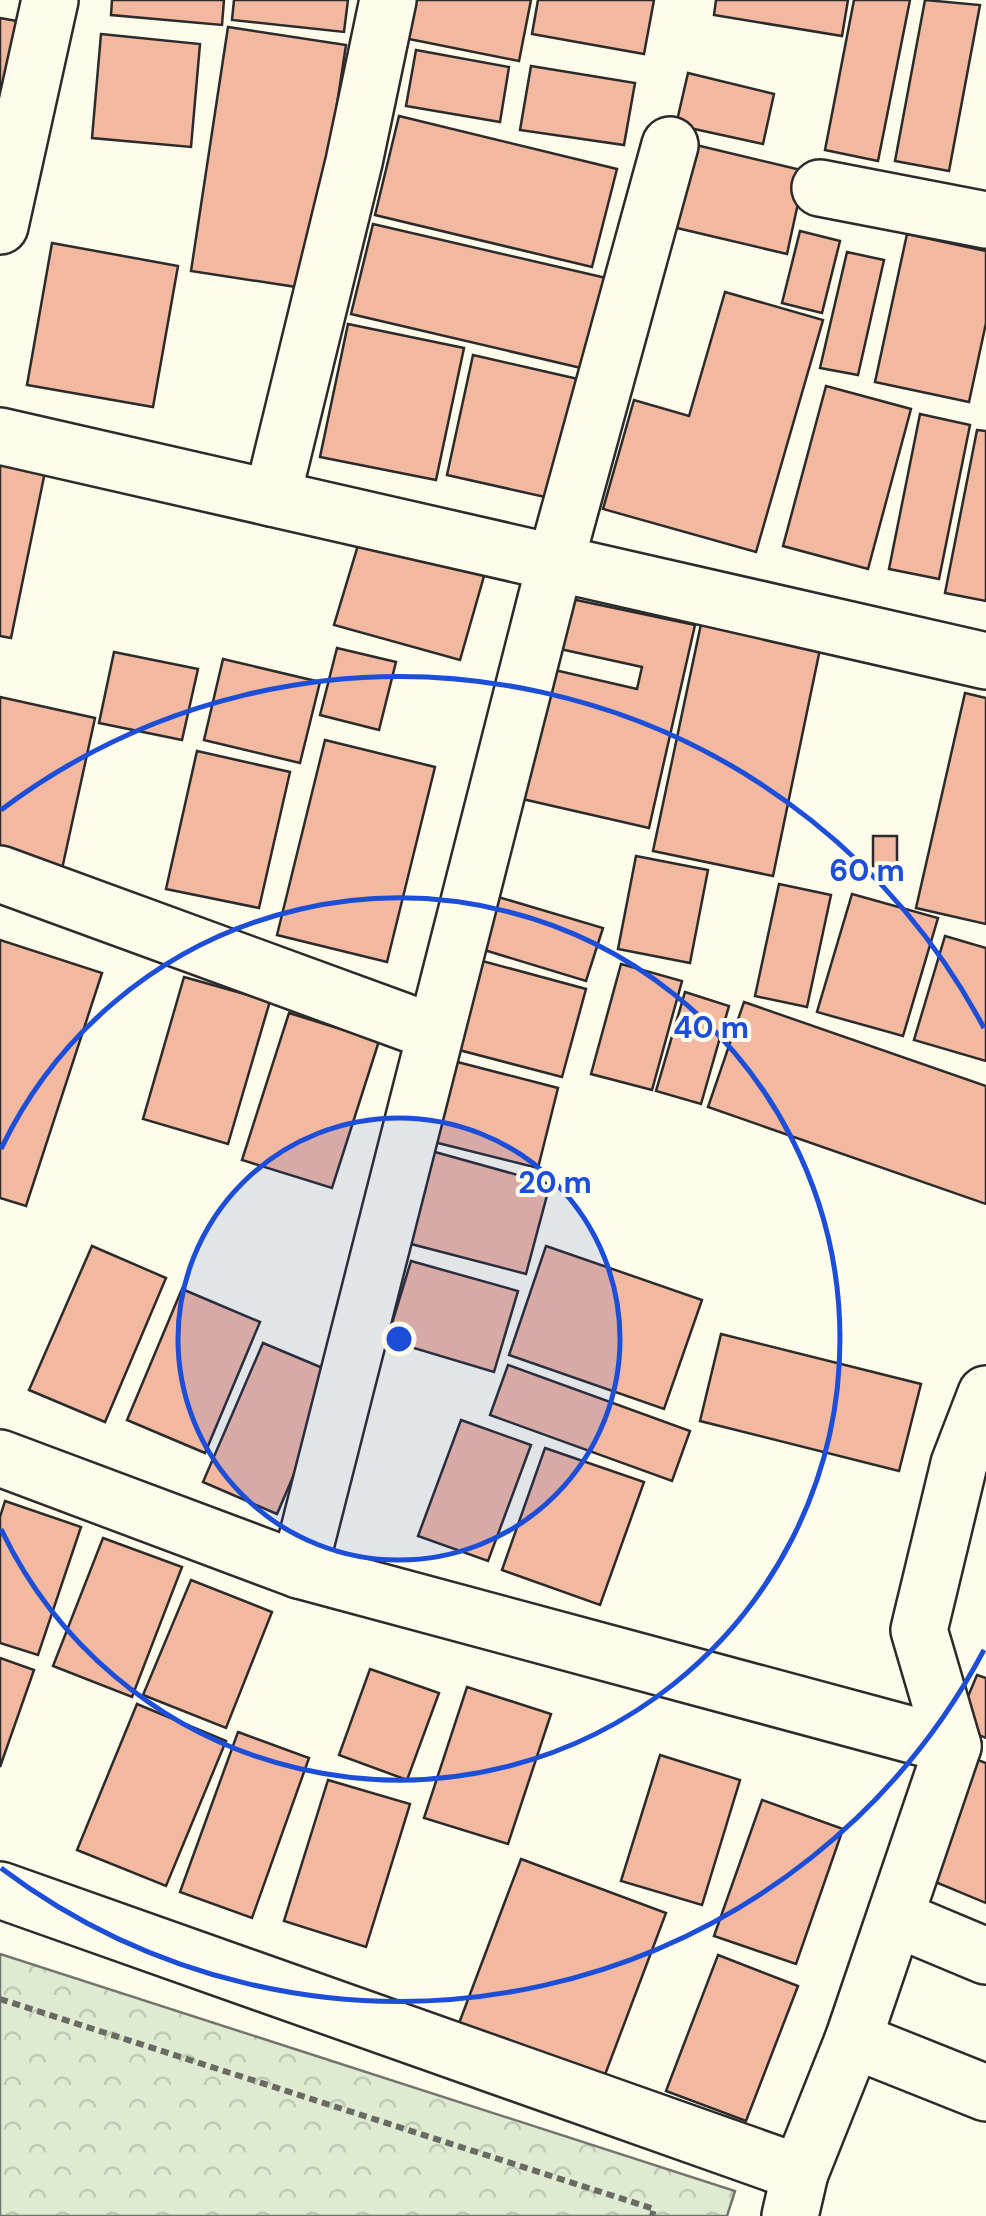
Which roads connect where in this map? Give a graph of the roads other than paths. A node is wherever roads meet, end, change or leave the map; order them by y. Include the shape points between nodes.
1 (50, 0) edge
2 (388, 0) edge
3 (670, 146) dead end
4 (820, 188) dead end
5 (986, 220) edge
6 (0, 226) edge
7 (0, 436) edge
8 (272, 498) junction
9 (555, 564) junction
10 (986, 661) edge
11 (0, 874) edge
12 (435, 1033) junction
13 (986, 1394) edge
14 (0, 1458) edge
15 (973, 1468) edge
16 (298, 1570) junction
17 (953, 1746) junction
18 (0, 1890) edge
19 (895, 1918) junction
20 (986, 1956) edge
21 (853, 2040) junction
22 (986, 2093) edge
23 (795, 2194) edge

1 - 6 street
2 - 8 street
3 - 9 street
4 - 5 street
7 - 8 street
8 - 9 street
9 - 10 street
9 - 12 street
11 - 12 street
12 - 16 street
13 - 15 street
14 - 16 street
15 - 17 street via 918,1630
16 - 17 street
17 - 19 street
18 - 23 street
19 - 20 street
19 - 21 street
21 - 22 street
21 - 23 street

